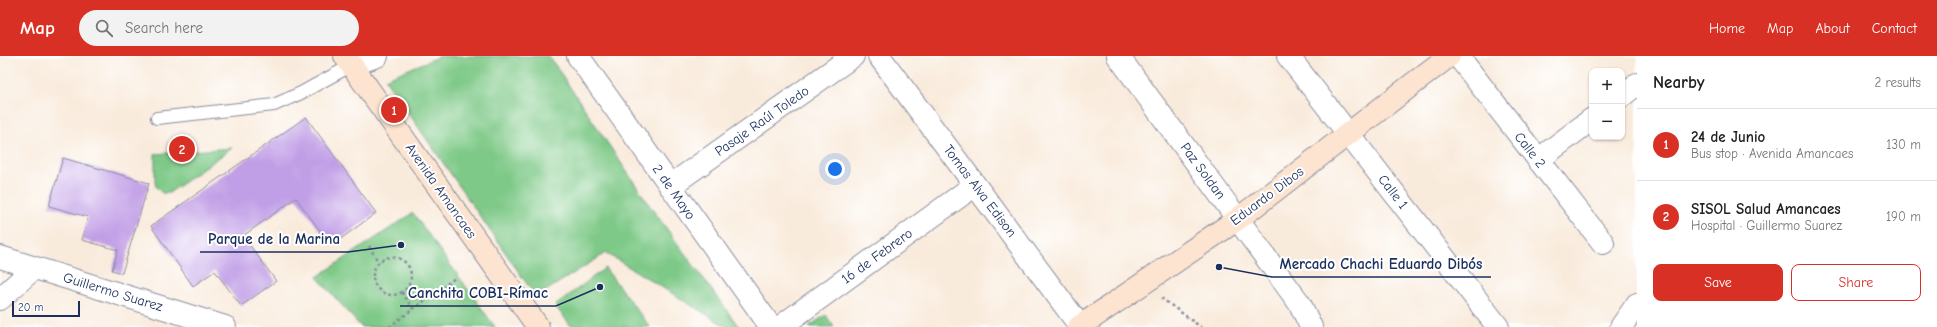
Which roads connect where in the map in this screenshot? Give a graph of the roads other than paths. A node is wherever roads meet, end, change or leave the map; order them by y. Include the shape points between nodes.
1 (377, 56) edge
2 (578, 56) edge
3 (853, 56) edge
4 (879, 56) edge
5 (1118, 56) edge
6 (1288, 56) edge
7 (1449, 56) edge
8 (1458, 56) edge
9 (348, 61) edge
10 (1637, 84) edge
11 (1625, 94) edge
12 (158, 118) dead end
13 (1589, 121) edge
14 (1347, 134) junction
15 (1538, 160) junction
16 (975, 185) junction
17 (670, 186) junction
18 (1238, 219) junction
19 (1603, 243) dead end
20 (0, 257) edge
21 (34, 268) junction
22 (0, 299) edge
23 (1637, 304) edge
24 (225, 327) edge
25 (538, 327) edge
26 (771, 327) edge
27 (780, 327) edge
28 (1079, 327) edge
29 (1311, 327) edge
30 (1498, 327) edge
31 (1621, 327) edge

1 - 9 street
2 - 17 street, 2 de Mayo
3 - 17 street, Pasaje Raúl Toledo
4 - 16 street, Tomas Alva Edison
5 - 18 street, Paz Soldan
6 - 14 street, Calle 1
7 - 14 street, Eduardo Dibos
8 - 15 street, Calle 2
9 - 12 lane via 301,94 274,105
9 - 25 street, Avenida Amancaes
10 - 11 street
13 - 15 street
14 - 18 street, Eduardo Dibos
14 - 30 street, Calle 1
15 - 19 street, Calle 2
16 - 27 street, 16 de Febrero
16 - 28 street, Tomas Alva Edison
17 - 26 street, 2 de Mayo
18 - 28 street, Eduardo Dibos
18 - 29 street, Paz Soldan via 1300,304
20 - 21 street, Guillermo Suarez
21 - 22 street
21 - 24 street, Guillermo Suarez
23 - 31 street

